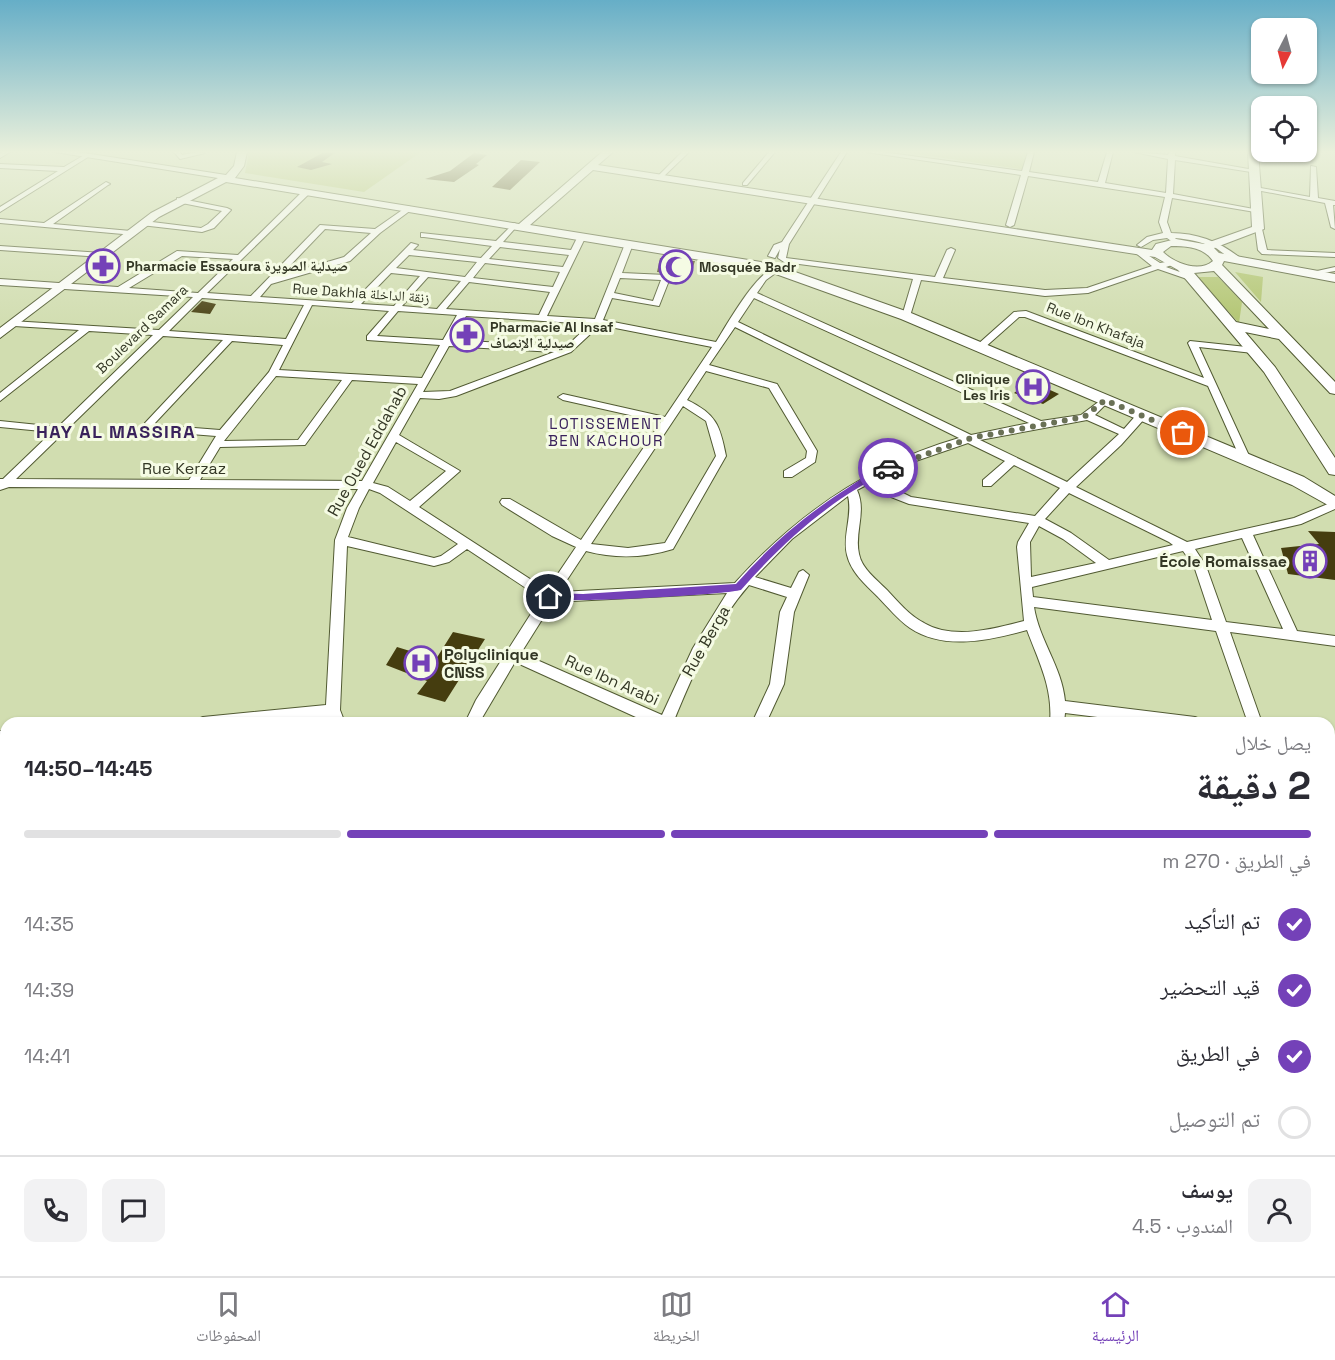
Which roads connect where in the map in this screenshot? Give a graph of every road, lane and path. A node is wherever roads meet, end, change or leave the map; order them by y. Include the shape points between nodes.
1 (66, 212) edge
2 (163, 212) edge
3 (225, 212) edge
4 (286, 212) edge
5 (403, 212) edge
6 (430, 212) edge
7 (539, 212) edge
8 (805, 212) edge
9 (901, 212) edge
10 (912, 212) edge
11 (1014, 212) edge
12 (1165, 212) edge
13 (1256, 212) edge
14 (1333, 212) edge
15 (0, 221) edge
16 (144, 223) junction
17 (46, 225) junction
18 (1010, 225) junction
19 (522, 226) junction
20 (1335, 227) edge
21 (1258, 229) junction
22 (377, 231) junction
23 (131, 233) junction
24 (582, 236) junction
25 (1172, 239) junction
26 (498, 244) junction
27 (629, 244) junction
28 (0, 248) edge
29 (1141, 249) junction
30 (951, 250) dead end
31 (1158, 251) junction
32 (408, 252) junction
33 (573, 253) junction
34 (102, 255) junction
35 (1335, 255) edge
36 (1214, 256) junction
37 (237, 257) junction
38 (483, 261) junction
39 (774, 265) junction
40 (1174, 268) junction
41 (1335, 269) edge
42 (390, 270) junction
43 (565, 270) junction
44 (1312, 273) junction
45 (426, 274) junction
46 (617, 275) junction
47 (917, 278) junction
48 (1335, 278) edge
49 (467, 279) junction
50 (938, 280) junction
51 (0, 282) edge
52 (268, 282) junction
53 (63, 286) junction
54 (1335, 287) edge
55 (120, 290) junction
56 (555, 290) junction
57 (753, 294) junction
58 (609, 295) junction
59 (198, 296) junction
60 (253, 299) junction
61 (309, 303) junction
62 (354, 306) junction
63 (397, 309) junction
64 (439, 312) junction
65 (463, 313) junction
66 (906, 316) junction
67 (542, 318) junction
68 (598, 322) junction
69 (14, 323) junction
70 (733, 323) junction
71 (1230, 325) junction
72 (86, 328) junction
73 (159, 333) junction
74 (0, 334) edge
75 (1284, 336) junction
76 (230, 338) junction
77 (287, 342) junction
78 (447, 343) junction
79 (718, 345) junction
80 (980, 347) junction
81 (568, 350) junction
82 (1253, 350) junction
83 (704, 368) junction
84 (273, 373) junction
85 (349, 377) junction
86 (426, 381) junction
87 (1211, 384) junction
88 (1335, 390) edge
89 (419, 395) junction
90 (563, 397) dead end
91 (0, 398) edge
92 (679, 400) junction
93 (1105, 400) junction
94 (1142, 415) junction
95 (1088, 416) junction
96 (666, 420) junction
97 (0, 424) edge
98 (1039, 424) junction
99 (61, 430) junction
100 (223, 433) junction
101 (1125, 433) junction
102 (394, 437) junction
103 (971, 438) junction
104 (216, 444) junction
105 (1335, 445) edge
106 (1014, 459) junction
107 (1246, 460) junction
108 (1332, 465) edge
109 (788, 474) dead end
110 (872, 476) junction
111 (987, 483) dead end
112 (192, 484) junction
113 (368, 484) junction
114 (2, 485) edge
115 (1071, 487) junction
116 (851, 489) junction
117 (506, 502) dead end
118 (1335, 504) edge
119 (411, 507) junction
120 (1036, 520) junction
121 (1246, 532) junction
122 (341, 540) junction
123 (466, 544) junction
124 (1185, 546) junction
125 (585, 547) junction
126 (1105, 564) junction
127 (803, 575) dead end
128 (742, 583) junction
129 (1027, 583) junction
130 (793, 594) junction
131 (549, 597) junction
132 (1027, 601) junction
133 (1031, 624) junction
134 (1220, 626) junction
135 (1292, 635) junction
136 (1335, 641) edge
137 (512, 655) junction
138 (1060, 706) junction
139 (336, 716) edge
140 (317, 717) edge
141 (475, 717) edge
142 (652, 717) edge
143 (668, 717) edge
144 (762, 717) edge
145 (1058, 717) edge
146 (1147, 717) edge
147 (1253, 717) edge

1 - 17 street
2 - 16 main road
3 - 16 street via 202,230
4 - 37 street, Boulevard Samara
5 - 22 street
6 - 19 main road
7 - 19 main road
8 - 39 street
9 - 29 main road
10 - 18 main road
11 - 18 street
12 - 25 street via 1163,222
13 - 21 main road
14 - 20 street
15 - 17 street
16 - 23 main road
17 - 23 street
18 - 29 main road
19 - 24 main road
19 - 26 street
21 - 35 street via 1262,250 1273,254
21 - 36 main road
22 - 52 street via 347,260
22 - 52 street via 322,226
23 - 34 main road
24 - 27 main road
24 - 33 street
25 - 29 street via 1150,238
25 - 31 main road
25 - 36 main road
26 - 32 street via 427,232
26 - 33 street
26 - 38 street
27 - 39 main road
27 - 46 street
28 - 34 street
29 - 31 main road
29 - 40 street
30 - 50 street
31 - 40 main road
32 - 38 street
32 - 42 street
33 - 43 street
34 - 53 main road
36 - 40 main road via 1202,269
36 - 44 main road
36 - 54 main road
36 - 75 main road
37 - 55 street via 180,253
37 - 59 street, Boulevard Samara
38 - 43 street
38 - 49 street
39 - 47 street via 819,264
39 - 57 street
39 - 66 main road
40 - 50 street via 1063,292
40 - 71 main road
41 - 44 street
42 - 45 street
42 - 62 street
43 - 56 street
44 - 48 main road
45 - 49 street
45 - 63 street
46 - 58 street
46 - 58 street via 666,278 656,304
47 - 50 street
47 - 66 street
49 - 56 street
49 - 64 street
51 - 53 street, Rue Dakhla زنقة الداخلة
52 - 60 street
53 - 55 street, Rue Dakhla زنقة الداخلة
53 - 69 main road
55 - 59 street, Rue Dakhla زنقة الداخلة
56 - 67 street
57 - 70 street
57 - 98 street
58 - 68 street
59 - 60 street, Rue Dakhla زنقة الداخلة
59 - 73 street, Boulevard Samara
60 - 61 street, Rue Dakhla زنقة الداخلة
61 - 62 street, Rue Dakhla زنقة الداخلة
61 - 77 street
62 - 63 street, Rue Dakhla زنقة الداخلة
63 - 64 street, Rue Dakhla زنقة الداخلة
63 - 78 street via 370,338
64 - 65 street, Rue Dakhla زنقة الداخلة
65 - 67 street, Rue Dakhla زنقة الداخلة
65 - 78 street, Rue Oued Eddahab
66 - 80 main road
67 - 68 street, Rue Dakhla زنقة الداخلة
68 - 79 street, Rue Dakhla زنقة الداخلة
68 - 81 street
69 - 72 street
69 - 74 main road
70 - 79 street
70 - 103 street
71 - 75 main road
71 - 82 main road
72 - 73 street
72 - 91 street
73 - 76 street
73 - 99 street, Boulevard Samara
75 - 88 main road
76 - 77 street
76 - 100 street via 150,423 153,428
77 - 84 street
78 - 81 street
78 - 86 street, Rue Oued Eddahab
79 - 83 street
80 - 87 street, Rue Ibn Khafaja via 1017,314 1026,314
80 - 93 main road
81 - 89 street via 452,394
82 - 87 street via 1193,343
82 - 108 main road
83 - 92 street
83 - 109 street via 765,382 775,388 812,451 811,460
84 - 85 street
84 - 100 street
85 - 86 street
85 - 104 street via 301,443
86 - 89 street, Rue Oued Eddahab
87 - 107 street
89 - 102 street, Rue Oued Eddahab
90 - 96 street
92 - 96 street
92 - 125 street via 712,419 721,456 673,543 664,548 630,551
93 - 94 main road
93 - 95 street
94 - 101 street
94 - 107 main road
95 - 98 street, Rue Berga
95 - 101 street
96 - 125 street
97 - 99 street
98 - 103 street, Rue Berga
99 - 114 street, Boulevard Samara
100 - 104 street
101 - 115 street
102 - 113 street, Rue Oued Eddahab
102 - 119 street via 454,471
103 - 106 street
103 - 110 street, Rue Berga
104 - 112 street
105 - 108 main road via 1330,450
106 - 111 street
106 - 115 street
107 - 118 main road via 1304,484
110 - 116 street, Rue Berga
110 - 120 street via 909,500
112 - 113 street, Rue Kerzaz
112 - 114 street, Rue Kerzaz
113 - 119 street
113 - 122 street, Rue Oued Eddahab via 353,508
115 - 120 street
115 - 124 street
116 - 128 street, Rue Berga via 800,524
116 - 133 street via 857,505 852,551 855,562 908,618 922,628 958,636
117 - 125 street
118 - 121 street via 1307,518
119 - 123 street
120 - 126 street via 1067,536
120 - 129 street via 1022,548
121 - 124 street
121 - 135 street
122 - 123 street via 434,562
122 - 139 street, Rue Oued Eddahab
123 - 131 street
124 - 126 street
124 - 134 street via 1198,560
125 - 131 street
126 - 129 street
127 - 130 street
128 - 130 street
128 - 131 street
128 - 143 street, Rue Berga via 715,622
129 - 132 street
130 - 144 street via 777,684
131 - 137 street
132 - 133 street
132 - 134 street
133 - 138 street via 1049,662
134 - 135 street
134 - 147 street
135 - 136 street
137 - 141 street
137 - 142 street, Rue Ibn Arabi
138 - 145 street
138 - 146 street
139 - 140 street

